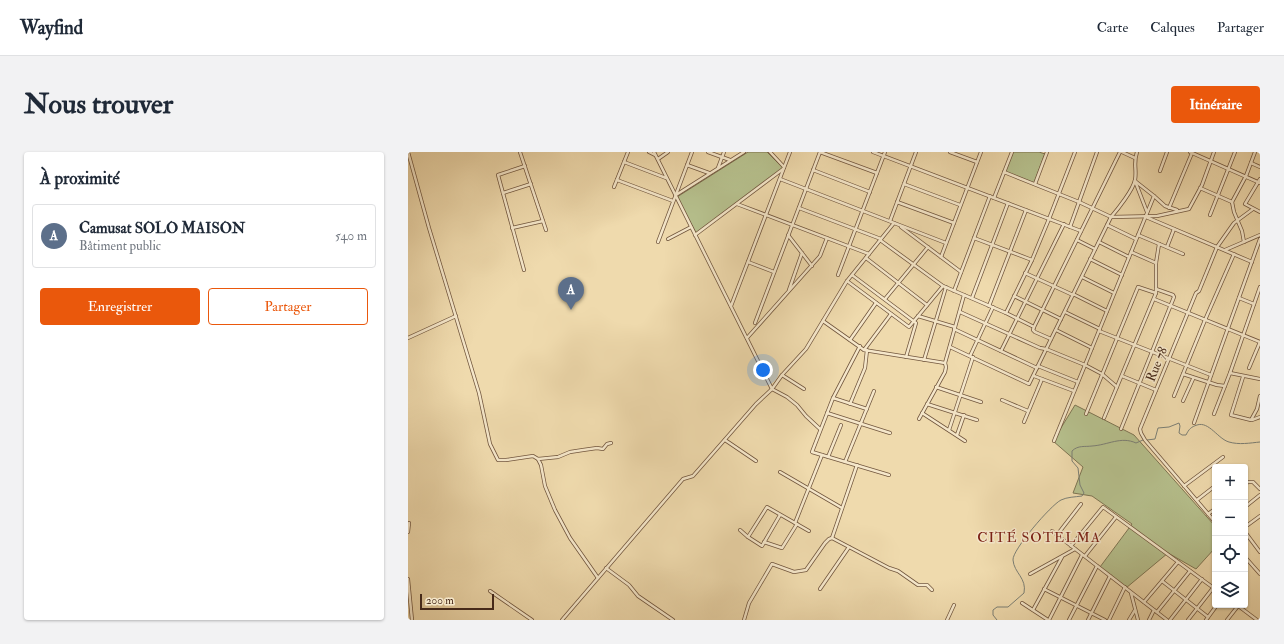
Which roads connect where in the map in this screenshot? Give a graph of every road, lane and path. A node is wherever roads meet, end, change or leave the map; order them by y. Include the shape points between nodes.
1 (408, 152) edge
2 (520, 152) edge
3 (628, 152) edge
4 (648, 152) edge
5 (668, 152) edge
6 (692, 152) edge
7 (708, 152) edge
8 (724, 152) edge
9 (744, 152) edge
10 (770, 152) edge
11 (790, 152) edge
12 (820, 152) edge
13 (873, 152) edge
14 (885, 152) edge
15 (916, 152) edge
16 (951, 152) edge
17 (981, 152) edge
18 (1012, 152) edge
19 (1046, 152) edge
20 (1075, 152) edge
21 (1097, 152) edge
22 (1121, 152) edge
23 (1137, 152) edge
24 (1167, 152) edge
25 (1191, 152) edge
26 (1214, 152) edge
27 (1235, 152) edge
28 (1255, 152) edge
29 (655, 153) edge
30 (884, 156) junction
31 (722, 157) junction
32 (1134, 158) junction
33 (658, 159) junction
34 (409, 160) edge
35 (730, 161) junction
36 (1211, 161) junction
37 (624, 162) junction
38 (977, 162) junction
39 (1251, 163) junction
40 (687, 165) junction
41 (525, 166) junction
42 (911, 166) junction
43 (784, 167) junction
44 (1260, 167) edge
45 (718, 168) junction
46 (1228, 169) junction
47 (813, 170) junction
48 (1160, 171) dead end
49 (1004, 172) junction
50 (710, 174) junction
51 (877, 174) junction
52 (1246, 176) junction
53 (667, 178) junction
54 (617, 180) junction
55 (780, 180) junction
56 (1135, 181) junction
57 (1259, 181) edge
58 (531, 184) junction
59 (904, 184) junction
60 (1035, 184) junction
61 (614, 187) dead end
62 (967, 188) junction
63 (1200, 188) junction
64 (806, 189) junction
65 (870, 192) junction
66 (503, 193) junction
67 (1059, 194) junction
68 (675, 196) junction
69 (990, 196) junction
70 (1154, 196) junction
71 (1218, 196) junction
72 (994, 198) junction
73 (673, 201) junction
74 (897, 202) junction
75 (1079, 202) junction
76 (1232, 202) junction
77 (1008, 203) junction
78 (737, 204) junction
79 (960, 205) junction
80 (799, 208) junction
81 (1093, 208) junction
82 (1169, 208) junction
83 (1253, 209) junction
84 (1026, 210) junction
85 (862, 211) junction
86 (1179, 211) junction
87 (1260, 211) edge
88 (1147, 213) junction
89 (766, 215) junction
90 (1210, 215) dead end
91 (1111, 217) junction
92 (1145, 217) junction
93 (1049, 219) junction
94 (1237, 220) junction
95 (890, 221) junction
96 (543, 222) junction
97 (894, 223) junction
98 (954, 223) junction
99 (898, 224) junction
100 (1064, 224) junction
101 (792, 225) junction
102 (1107, 225) junction
103 (1070, 226) junction
104 (691, 227) junction
105 (512, 228) junction
106 (856, 229) junction
107 (1174, 229) junction
108 (546, 230) dead end
109 (1081, 231) junction
110 (696, 235) junction
111 (788, 235) junction
112 (1138, 235) junction
113 (1260, 235) edge
114 (827, 238) junction
115 (974, 238) junction
116 (668, 239) dead end
117 (881, 239) junction
118 (1136, 239) junction
119 (1260, 239) edge
120 (1077, 240) junction
121 (658, 242) dead end
122 (1098, 242) junction
123 (1244, 242) junction
124 (946, 243) junction
125 (1159, 244) junction
126 (992, 245) junction
127 (849, 247) junction
128 (928, 247) junction
129 (1167, 247) junction
130 (1217, 247) junction
131 (1095, 249) junction
132 (1224, 250) junction
133 (1010, 252) junction
134 (1131, 252) junction
135 (802, 253) junction
136 (869, 254) junction
137 (1183, 254) dead end
138 (1234, 254) junction
139 (941, 257) junction
140 (866, 258) junction
141 (1129, 258) junction
142 (1032, 260) junction
143 (1090, 260) junction
144 (748, 262) junction
145 (1252, 262) junction
146 (1156, 263) junction
147 (914, 265) junction
148 (812, 266) junction
149 (524, 270) dead end
150 (774, 272) junction
151 (961, 272) junction
152 (1025, 273) junction
153 (838, 275) dead end
154 (852, 275) junction
155 (1122, 275) junction
156 (1082, 277) junction
157 (1037, 278) junction
158 (847, 281) junction
159 (898, 283) junction
160 (944, 287) junction
161 (1054, 287) junction
162 (1260, 287) edge
163 (1156, 288) junction
164 (954, 291) junction
165 (788, 292) junction
166 (1114, 293) junction
167 (1156, 293) junction
168 (964, 295) junction
169 (1073, 295) junction
170 (1014, 296) junction
171 (972, 298) junction
172 (1239, 298) junction
173 (885, 299) junction
174 (1154, 299) junction
175 (1025, 302) junction
176 (876, 303) junction
177 (1254, 304) junction
178 (927, 305) junction
179 (989, 306) junction
180 (1170, 306) junction
181 (731, 307) junction
182 (993, 307) junction
183 (1042, 310) junction
184 (1107, 311) junction
185 (960, 312) junction
186 (1065, 312) junction
187 (1006, 313) junction
188 (1188, 313) junction
189 (891, 314) junction
190 (456, 316) junction
191 (918, 316) junction
192 (1017, 318) junction
193 (1061, 319) junction
194 (1205, 320) junction
195 (823, 321) junction
196 (914, 321) junction
197 (936, 321) junction
198 (755, 323) dead end
199 (985, 324) junction
200 (1034, 327) junction
201 (955, 328) junction
202 (1228, 329) junction
203 (1056, 330) junction
204 (1099, 330) junction
205 (1009, 335) junction
206 (1243, 335) junction
207 (408, 338) edge
208 (747, 338) junction
209 (1117, 338) junction
210 (1051, 339) junction
211 (850, 340) junction
212 (978, 340) junction
213 (1260, 342) edge
214 (1135, 345) junction
215 (860, 346) junction
216 (950, 347) junction
217 (1092, 348) junction
218 (1046, 349) junction
219 (865, 350) junction
220 (1001, 351) junction
221 (1152, 352) junction
222 (906, 357) junction
223 (971, 357) junction
224 (1169, 358) junction
225 (924, 360) junction
226 (945, 363) junction
227 (1085, 365) junction
228 (1187, 365) junction
229 (1038, 367) junction
230 (1249, 368) dead end
231 (1230, 373) junction
232 (1102, 374) junction
233 (1183, 374) junction
234 (782, 375) junction
235 (1211, 375) junction
236 (1034, 376) junction
237 (1122, 376) junction
238 (1243, 377) junction
239 (1042, 379) junction
240 (1193, 379) junction
241 (1260, 380) edge
242 (1078, 382) junction
243 (1208, 383) junction
244 (1139, 384) junction
245 (1225, 386) junction
246 (936, 387) junction
247 (1117, 387) junction
248 (772, 389) junction
249 (804, 389) dead end
250 (1156, 390) junction
251 (874, 391) dead end
252 (1074, 391) junction
253 (960, 395) junction
254 (1174, 396) dead end
255 (1260, 396) edge
256 (833, 398) junction
257 (1002, 400) dead end
258 (1183, 401) dead end
259 (981, 402) dead end
260 (850, 404) junction
261 (927, 404) junction
262 (867, 409) junction
263 (1028, 412) junction
264 (827, 413) junction
265 (922, 413) junction
266 (955, 413) junction
267 (1086, 414) dead end
268 (1214, 414) dead end
269 (964, 416) junction
270 (1104, 418) dead end
271 (1260, 418) edge
272 (919, 419) dead end
273 (977, 420) dead end
274 (1251, 420) junction
275 (1024, 422) dead end
276 (1194, 423) dead end
277 (861, 424) junction
278 (841, 425) dead end
279 (820, 429) junction
280 (1121, 429) dead end
281 (949, 430) junction
282 (890, 433) dead end
283 (957, 435) junction
284 (725, 440) junction
285 (965, 441) dead end
286 (1054, 441) dead end
287 (611, 443) dead end
288 (822, 455) junction
289 (828, 457) junction
290 (1223, 457) dead end
291 (538, 459) junction
292 (756, 461) dead end
293 (846, 462) junction
294 (857, 466) junction
295 (780, 472) dead end
296 (889, 475) dead end
297 (1248, 482) edge
298 (1184, 486) junction
299 (1212, 488) edge
300 (809, 489) junction
301 (1260, 489) edge
302 (1260, 495) edge
303 (1196, 500) junction
304 (1081, 504) dead end
305 (1248, 505) edge
306 (842, 508) junction
307 (1212, 511) edge
308 (1208, 514) junction
309 (780, 515) junction
310 (1116, 517) junction
311 (1259, 517) edge
312 (1212, 519) edge
313 (409, 523) edge
314 (796, 524) junction
315 (1248, 525) edge
316 (740, 530) dead end
317 (809, 531) dead end
318 (1052, 531) dead end
319 (408, 532) edge
320 (1057, 535) junction
321 (1248, 536) edge
322 (748, 537) junction
323 (832, 538) junction
324 (764, 542) junction
325 (1071, 546) junction
326 (849, 547) junction
327 (1076, 549) junction
328 (1260, 552) edge
329 (1084, 556) junction
330 (1062, 557) junction
331 (1248, 560) edge
332 (1178, 562) junction
333 (1097, 566) junction
334 (606, 568) junction
335 (1190, 570) junction
336 (1030, 574) dead end
337 (1260, 574) edge
338 (1110, 576) junction
339 (598, 578) junction
340 (408, 579) edge
341 (1202, 580) junction
342 (1162, 581) junction
343 (408, 586) edge
344 (1125, 587) junction
345 (1212, 587) edge
346 (820, 589) dead end
347 (1044, 589) junction
348 (932, 590) dead end
349 (1174, 590) junction
350 (1212, 590) edge
351 (490, 591) dead end
352 (1131, 592) junction
353 (1060, 597) junction
354 (1186, 600) junction
355 (1144, 602) junction
356 (1022, 603) dead end
357 (954, 604) dead end
358 (1076, 605) junction
359 (1215, 608) edge
360 (1235, 608) edge
361 (1241, 608) edge
362 (1135, 609) junction
363 (1197, 609) junction
364 (1033, 610) junction
365 (1155, 611) junction
366 (1091, 613) junction
367 (1252, 616) junction
368 (670, 619) edge
369 (1207, 619) edge
370 (412, 620) edge
371 (532, 620) edge
372 (562, 620) edge
373 (744, 620) edge
374 (947, 620) edge
375 (1048, 620) edge
376 (1069, 620) edge
377 (1088, 620) edge
378 (1105, 620) edge
379 (1109, 620) edge
380 (1130, 620) edge
381 (1138, 620) edge
382 (1149, 620) edge
383 (1168, 620) edge
384 (1188, 620) edge
385 (1226, 620) edge
386 (1249, 620) edge
387 (1257, 620) edge

1 - 34 street
2 - 41 street
3 - 37 street
4 - 29 street
5 - 33 street
6 - 40 street
7 - 31 street
8 - 31 street
9 - 35 street
10 - 43 street
11 - 43 street
12 - 47 street
12 - 51 street
13 - 30 street
14 - 30 street
15 - 42 street
16 - 38 street
17 - 38 street
18 - 49 street
19 - 60 street
20 - 67 street
21 - 75 street
22 - 32 street
22 - 81 street
23 - 32 street
24 - 48 street
25 - 36 street
25 - 82 street
26 - 36 street
27 - 46 street
28 - 39 street
29 - 33 street
30 - 42 street
30 - 51 street
31 - 35 street
31 - 45 street
32 - 56 street
33 - 53 street
34 - 190 street
35 - 45 street
36 - 46 street
36 - 63 street
37 - 53 street
37 - 54 street
38 - 62 street
39 - 44 street
39 - 52 street
40 - 50 street
40 - 68 street
41 - 58 street
41 - 66 street via 498,174
42 - 59 street
42 - 62 street
43 - 55 street
43 - 78 street
45 - 50 street
46 - 52 street
46 - 71 street
47 - 64 street
47 - 65 street
49 - 60 street
49 - 72 street
50 - 68 street
51 - 65 street
52 - 57 street
52 - 76 street
53 - 68 street
54 - 61 street
54 - 73 street
55 - 64 street
55 - 89 street
56 - 70 street
56 - 88 street
56 - 91 street via 1125,200
57 - 83 street via 1245,204
58 - 66 street
58 - 96 street
59 - 74 street
59 - 79 street
60 - 67 street
62 - 69 street
62 - 79 street
63 - 71 street
63 - 86 street via 1189,209
64 - 80 street
64 - 85 street
65 - 85 street
66 - 105 street
67 - 75 street
67 - 93 street
68 - 73 street
68 - 104 street
69 - 72 street
69 - 115 street
70 - 82 street
70 - 88 street
71 - 76 street
71 - 90 street
72 - 77 street
73 - 121 street
74 - 95 street
74 - 98 street
75 - 81 street
75 - 103 street
76 - 94 street
77 - 84 street
77 - 126 street
78 - 89 street
78 - 110 street
79 - 98 street
80 - 101 street
80 - 106 street
81 - 91 street
81 - 109 street
82 - 86 street
83 - 87 street
83 - 94 street, Rue 78
84 - 93 street
84 - 133 street
85 - 95 street
85 - 106 street
86 - 92 street
88 - 92 street
89 - 101 street
89 - 144 street
91 - 92 street
91 - 102 street
92 - 107 street
92 - 112 street
93 - 100 street
93 - 142 street
94 - 123 street
94 - 130 street, Rue 78
95 - 97 street
96 - 105 street
96 - 108 street
97 - 99 street
97 - 117 street
98 - 124 street
99 - 124 street
99 - 128 street
100 - 103 street
100 - 157 street
101 - 111 street
101 - 114 street
102 - 118 street
102 - 122 street
103 - 109 street
104 - 110 street
104 - 116 street
105 - 149 street
106 - 117 street
106 - 127 street
107 - 129 street
107 - 130 street
109 - 120 street
110 - 181 street
111 - 135 street
111 - 150 street
112 - 118 street
112 - 125 street
113 - 123 street
114 - 127 street
114 - 148 street via 820,256
115 - 126 street
115 - 151 street
117 - 136 street
117 - 147 street
118 - 134 street
119 - 145 street
120 - 131 street
120 - 161 street
122 - 131 street
122 - 141 street
123 - 132 street
124 - 139 street
125 - 129 street
125 - 146 street
126 - 133 street
126 - 171 street
127 - 136 street
127 - 153 street
128 - 139 street
128 - 147 street
129 - 137 street
130 - 132 street
130 - 188 street, Rue 78
131 - 143 street
132 - 138 street
133 - 142 street
133 - 179 street
134 - 141 street
134 - 146 street
135 - 148 street
135 - 165 street
136 - 140 street
138 - 145 street
138 - 194 street
139 - 151 street
140 - 154 street
140 - 159 street
141 - 155 street
142 - 152 street
143 - 155 street
143 - 156 street
144 - 150 street
144 - 181 street
145 - 172 street
146 - 163 street
147 - 159 street
147 - 160 street
148 - 165 street
150 - 198 street
151 - 164 street
152 - 157 street
152 - 170 street
154 - 158 street
154 - 173 street
155 - 166 street
156 - 166 street
156 - 169 street
157 - 161 street
157 - 175 street
158 - 176 street
158 - 195 street
159 - 173 street
159 - 178 street
160 - 164 street
160 - 178 street
160 - 197 street
161 - 169 street
161 - 183 street
162 - 177 street
163 - 167 street
163 - 180 street via 1173,294
164 - 168 street
165 - 208 street
166 - 184 street
167 - 174 street
167 - 209 street via 1138,287
168 - 171 street
168 - 185 street
169 - 184 street
169 - 186 street
170 - 175 street
170 - 187 street
171 - 179 street
172 - 177 street
172 - 202 street
173 - 196 street
174 - 180 street
174 - 214 street
175 - 183 street
175 - 192 street
176 - 189 street
176 - 211 street
177 - 206 street
178 - 191 street
179 - 182 street
180 - 188 street
180 - 221 street
181 - 208 street
182 - 187 street
182 - 199 street
183 - 193 street
183 - 200 street
184 - 204 street
185 - 199 street
185 - 201 street
186 - 193 street
186 - 204 street
187 - 192 street
188 - 194 street
188 - 224 street, Rue 78
189 - 196 street via 909,327
189 - 219 street
190 - 207 street
190 - 291 street via 479,393 490,444 498,460 533,456
191 - 196 street
191 - 197 street
192 - 200 street
192 - 205 street
193 - 203 street
194 - 202 street
194 - 228 street
195 - 211 street
195 - 234 street via 806,349
196 - 222 street via 916,323
197 - 201 street
197 - 225 street
199 - 205 street
199 - 212 street
200 - 210 street via 1035,332
201 - 212 street
201 - 216 street
202 - 206 street
202 - 235 street
203 - 210 street
203 - 217 street
204 - 209 street
204 - 217 street
205 - 218 street
205 - 220 street
206 - 213 street
206 - 231 street
208 - 248 street
209 - 214 street
209 - 232 street
210 - 218 street
211 - 215 street
212 - 220 street
212 - 223 street
213 - 230 street
214 - 221 street
214 - 237 street
215 - 219 street
215 - 256 street
216 - 223 street
216 - 226 street
217 - 227 street
218 - 227 street
218 - 229 street
219 - 222 street
219 - 260 street via 865,368
220 - 229 street
221 - 224 street
221 - 244 street
222 - 225 street
223 - 236 street via 1030,384
223 - 253 street
224 - 228 street
224 - 250 street, Rue 78
225 - 226 street
226 - 246 street via 945,372
227 - 232 street
227 - 242 street
228 - 233 street
228 - 235 street
229 - 236 street
229 - 242 street
231 - 238 street
231 - 245 street
232 - 247 street
232 - 267 street
233 - 240 street
233 - 254 street
234 - 248 street
234 - 249 street
235 - 243 street
236 - 239 street
237 - 244 street
237 - 247 street
238 - 241 street
238 - 274 street via 1231,415
239 - 252 street
239 - 263 street
240 - 243 street
240 - 258 street
242 - 252 street
243 - 245 street
243 - 276 street
244 - 250 street
244 - 280 street
245 - 268 street
246 - 253 street
246 - 261 street
247 - 270 street
248 - 279 street via 797,405
248 - 284 street
250 - 298 street, Rue 78 via 1140,429 1145,440
251 - 262 street
252 - 286 street
253 - 259 street
253 - 266 street
255 - 274 street
256 - 260 street
256 - 264 street
257 - 263 street
260 - 262 street
261 - 265 street
261 - 266 street
262 - 277 street
263 - 275 street
264 - 277 street
264 - 279 street
265 - 272 street
265 - 281 street
266 - 269 street
266 - 281 street
269 - 273 street
269 - 283 street
271 - 274 street
277 - 282 street
277 - 293 street
278 - 289 street
279 - 288 street via 812,452
281 - 283 street
283 - 285 street
284 - 292 street
284 - 334 street via 693,476 683,479
287 - 291 street via 603,448
288 - 289 street
288 - 300 street
289 - 293 street
290 - 298 street
291 - 339 street via 555,510 570,538
293 - 294 street
294 - 296 street
294 - 306 street
295 - 300 street
297 - 301 street via 1253,482
298 - 303 street, Rue 78
299 - 303 street
300 - 306 street
300 - 314 street
302 - 305 street
303 - 308 street, Rue 78
304 - 320 street
306 - 323 street
307 - 308 street
308 - 312 street, Rue 78
309 - 314 street
309 - 322 street via 767,507
309 - 324 street
310 - 325 street via 1103,507
310 - 329 street
310 - 332 street
311 - 315 street
313 - 319 street
314 - 317 street
314 - 324 street via 782,548
316 - 322 street
318 - 320 street
320 - 325 street
321 - 328 street
322 - 324 street via 762,546
323 - 326 street
323 - 373 street via 806,570 794,572 772,564 748,603
325 - 327 street
326 - 346 street
326 - 348 street via 898,571 918,585 927,585
327 - 329 street
327 - 330 street
329 - 333 street
329 - 353 street
330 - 336 street
330 - 347 street
331 - 337 street
332 - 335 street
332 - 342 street
333 - 338 street
333 - 358 street
334 - 339 street
334 - 368 street
335 - 341 street
335 - 349 street
338 - 344 street
338 - 366 street
339 - 372 street
340 - 343 street
341 - 345 street
341 - 354 street
342 - 349 street
342 - 355 street
343 - 370 street
344 - 352 street
344 - 379 street
347 - 353 street
347 - 364 street
349 - 354 street
349 - 365 street
350 - 363 street
351 - 371 street
352 - 355 street
352 - 362 street
353 - 358 street
353 - 375 street
354 - 363 street
354 - 383 street
355 - 365 street
356 - 364 street
357 - 374 street
358 - 366 street
358 - 376 street
359 - 369 street
360 - 385 street
361 - 367 street
362 - 380 street
362 - 381 street
363 - 369 street
363 - 384 street
364 - 375 street
365 - 382 street
365 - 383 street
366 - 377 street
366 - 378 street
367 - 386 street
367 - 387 street

